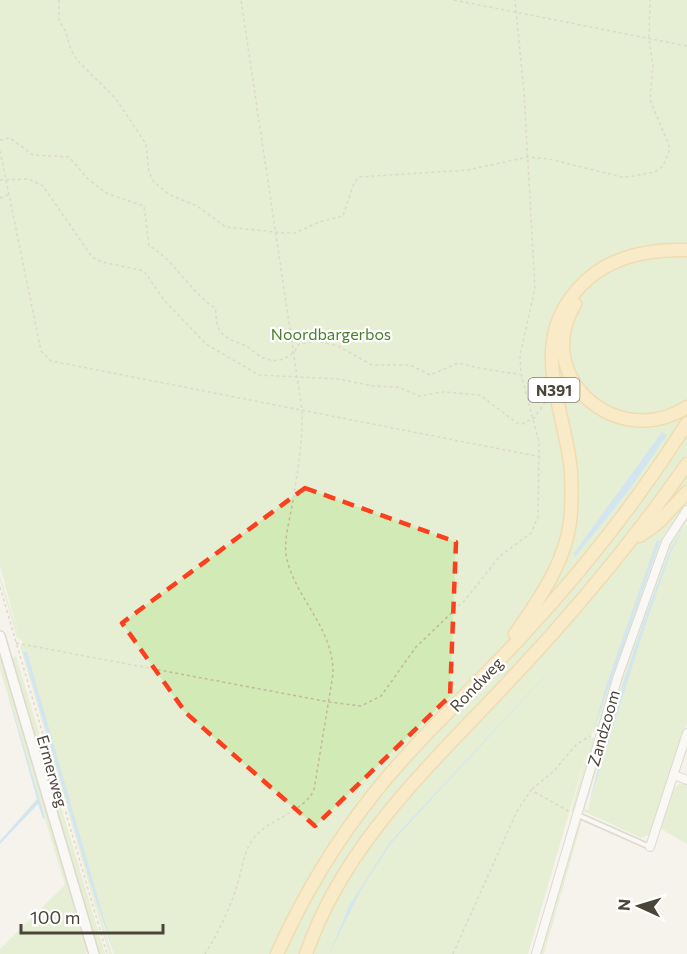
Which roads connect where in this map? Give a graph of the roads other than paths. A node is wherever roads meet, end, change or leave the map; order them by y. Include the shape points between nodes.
1 (687, 250) edge
2 (687, 256) edge
3 (687, 406) edge
4 (687, 423) edge
5 (687, 464) edge
6 (687, 492) edge
7 (687, 510) edge
8 (628, 546) junction
9 (0, 636) edge
10 (487, 674) junction
11 (687, 734) edge
12 (674, 775) junction
13 (687, 780) edge
14 (578, 815) junction
15 (651, 847) joint
16 (94, 954) edge
17 (277, 954) edge
18 (306, 954) edge
19 (537, 954) edge

1 - 10 main road, N391 via 651,251 617,261 580,286 561,315 551,347 551,369 570,457 571,513 562,552 546,589
2 - 3 main road, N391 via 643,260 602,276 573,307 564,349 572,378 584,396 608,414 650,421 674,415
4 - 10 main road, Rondweg / N391 via 603,542
5 - 8 main road, Rondweg
6 - 8 main road via 658,523
7 - 14 street, Zandzoom via 661,554
8 - 18 main road, Rondweg via 565,621 373,829 325,904
9 - 16 street, Ermerweg
10 - 17 main road, Rondweg / N391 via 395,769 357,815 307,894
11 - 12 street
12 - 13 street
12 - 15 street
14 - 15 lane
14 - 19 street, Zandzoom

